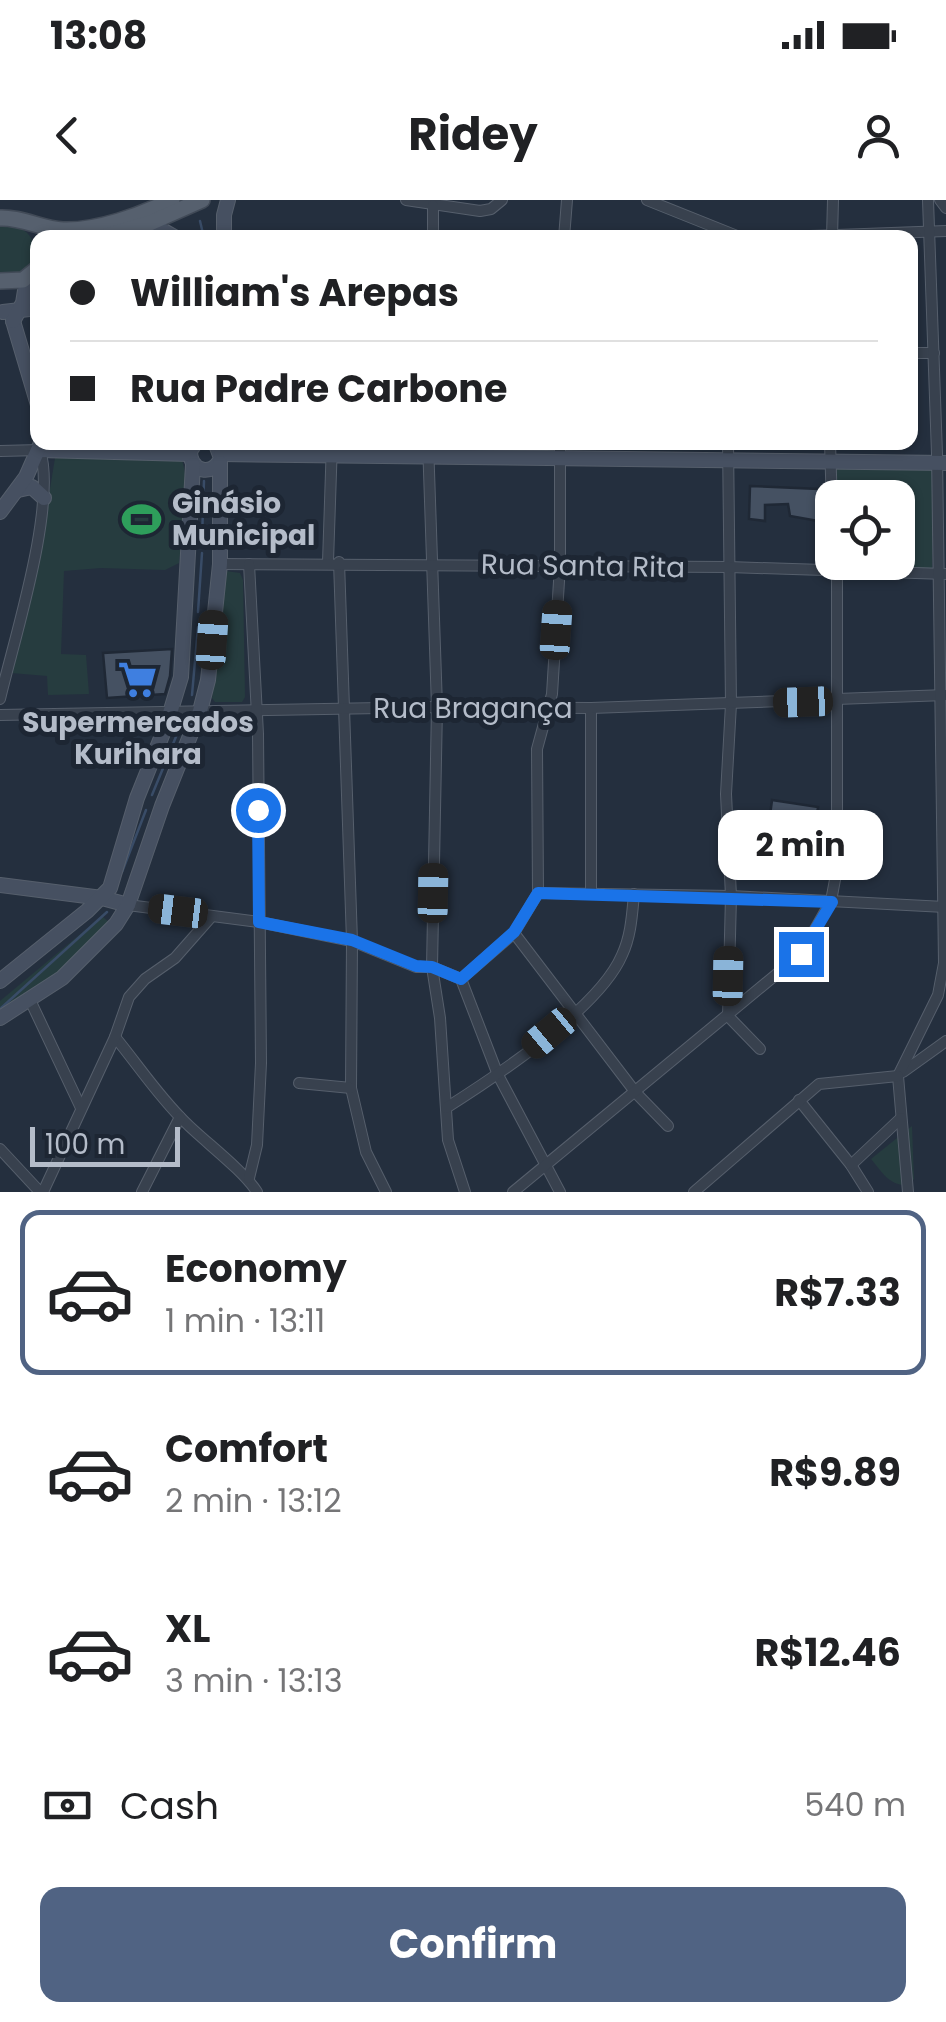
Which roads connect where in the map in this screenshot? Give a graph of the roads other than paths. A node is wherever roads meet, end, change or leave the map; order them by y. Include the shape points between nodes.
1 (202, 200) edge
2 (228, 200) edge
3 (406, 200) edge
4 (502, 200) edge
5 (567, 200) edge
6 (647, 200) edge
7 (833, 200) edge
8 (928, 200) edge
9 (940, 200) edge
10 (163, 201) edge
11 (433, 204) junction
12 (946, 208) edge
13 (0, 218) edge
14 (25, 222) junction
15 (150, 222) junction
16 (30, 230) edge
17 (125, 230) edge
18 (163, 230) edge
19 (224, 230) edge
20 (433, 230) edge
21 (565, 230) edge
22 (722, 230) edge
23 (832, 230) edge
24 (918, 232) edge
25 (929, 232) junction
26 (946, 232) edge
27 (30, 275) edge
28 (30, 278) edge
29 (0, 281) edge
30 (9, 313) edge
31 (918, 353) edge
32 (934, 353) junction
33 (30, 380) edge
34 (30, 447) edge
35 (0, 450) edge
36 (38, 450) edge
37 (41, 450) edge
38 (194, 450) edge
39 (219, 450) edge
40 (332, 450) edge
41 (428, 450) edge
42 (560, 450) edge
43 (728, 450) edge
44 (830, 450) edge
45 (728, 461) junction
46 (830, 461) junction
47 (942, 463) edge
48 (831, 480) edge
49 (18, 490) junction
50 (44, 498) junction
51 (0, 512) edge
52 (333, 562) junction
53 (220, 564) junction
54 (249, 564) junction
55 (434, 564) junction
56 (560, 565) junction
57 (815, 566) edge
58 (729, 567) junction
59 (915, 572) edge
60 (941, 574) edge
61 (837, 580) edge
62 (944, 695) edge
63 (0, 699) edge
64 (839, 701) junction
65 (731, 704) junction
66 (551, 706) junction
67 (437, 707) junction
68 (590, 708) junction
69 (345, 709) junction
70 (256, 710) junction
71 (172, 711) junction
72 (200, 711) junction
73 (0, 715) edge
74 (0, 885) edge
75 (538, 893) junction
76 (591, 894) junction
77 (634, 894) junction
78 (730, 896) junction
79 (102, 898) junction
80 (832, 902) junction
81 (128, 905) junction
82 (944, 907) edge
83 (212, 916) junction
84 (259, 922) junction
85 (514, 932) junction
86 (352, 940) junction
87 (432, 967) junction
88 (461, 979) junction
89 (0, 981) edge
90 (30, 1000) junction
91 (575, 1012) junction
92 (728, 1016) junction
93 (0, 1018) edge
94 (115, 1038) junction
95 (946, 1041) edge
96 (760, 1049) dead end
97 (498, 1076) junction
98 (898, 1076) junction
99 (299, 1083) dead end
100 (350, 1088) junction
101 (636, 1094) junction
102 (799, 1100) junction
103 (80, 1108) junction
104 (446, 1108) junction
105 (180, 1117) junction
106 (901, 1118) junction
107 (668, 1126) dead end
108 (0, 1150) edge
109 (851, 1165) junction
110 (546, 1167) junction
111 (248, 1178) junction
112 (708, 1182) junction
113 (42, 1192) edge
114 (142, 1192) edge
115 (257, 1192) edge
116 (386, 1192) edge
117 (464, 1192) edge
118 (513, 1192) edge
119 (560, 1192) edge
120 (694, 1192) edge
121 (716, 1192) edge
122 (868, 1192) edge
123 (908, 1192) edge

1 - 15 main road
2 - 19 street
3 - 11 street
4 - 11 street via 480,211
5 - 21 street
6 - 22 street
7 - 23 street
8 - 25 street
9 - 12 street
10 - 14 main road via 143,213 79,228
11 - 20 street
13 - 14 main road
14 - 16 main road
15 - 17 main road
15 - 18 street
24 - 25 street
25 - 26 street
25 - 32 street
27 - 29 main road
28 - 30 street
30 - 33 street
31 - 32 street
32 - 47 street
34 - 35 street
36 - 49 street
37 - 50 street
38 - 39 street via 207,470
38 - 71 street via 183,662
39 - 53 street
40 - 52 street
41 - 42 street
41 - 55 street
42 - 45 street
42 - 56 street
43 - 45 street
44 - 46 street
45 - 46 street
45 - 58 street
46 - 47 street
46 - 48 street
47 - 60 street
49 - 50 street via 32,487
49 - 51 street
50 - 63 street
52 - 54 street, Rua Santa Rita
52 - 55 street, Rua Santa Rita
52 - 69 street
53 - 54 street, Rua Santa Rita
53 - 72 street
54 - 70 street
55 - 56 street, Rua Santa Rita
55 - 67 street
56 - 58 street, Rua Santa Rita
56 - 66 street
57 - 58 street, Rua Santa Rita
58 - 65 street
59 - 60 street, Rua Santa Rita
60 - 62 street
61 - 64 street
62 - 64 street, Rua Bragança
62 - 82 street
64 - 65 street, Rua Bragança
64 - 80 street
65 - 68 street, Rua Bragança
65 - 78 street
66 - 67 street, Rua Bragança
66 - 68 street, Rua Bragança
66 - 75 street via 537,750
67 - 69 street, Rua Bragança
67 - 87 street
68 - 76 street
69 - 70 street, Rua Bragança
69 - 86 street
70 - 72 street, Rua Bragança
70 - 84 street
71 - 72 street, Rua Bragança
71 - 73 street, Rua Bragança
71 - 79 street
72 - 81 street
74 - 79 street
75 - 76 street
75 - 85 street
76 - 77 street
77 - 78 street
77 - 91 street via 622,957
78 - 80 street
78 - 92 street
79 - 81 street
79 - 89 street
80 - 82 street
80 - 92 street via 801,954
81 - 83 street
81 - 90 street via 62,978
82 - 98 street via 938,995
83 - 84 street
83 - 94 street via 135,988
84 - 86 street
84 - 111 street via 261,1063 257,1144
85 - 88 street
85 - 91 street
86 - 87 street
86 - 100 street
87 - 88 street
87 - 104 street
88 - 97 street
90 - 93 street
90 - 103 street
91 - 97 street
91 - 101 street
92 - 96 street
92 - 101 street
94 - 103 street
94 - 105 street
95 - 98 street
97 - 104 street
97 - 110 street
98 - 102 street via 819,1084
98 - 106 street
99 - 100 street
100 - 116 street via 366,1152
101 - 107 street
101 - 110 street
102 - 109 street
102 - 112 street
103 - 113 street
104 - 117 street
105 - 111 street
105 - 114 street
106 - 109 street
106 - 123 street
108 - 113 street
109 - 122 street
110 - 118 street
110 - 119 street
111 - 115 street
112 - 120 street
112 - 121 street

